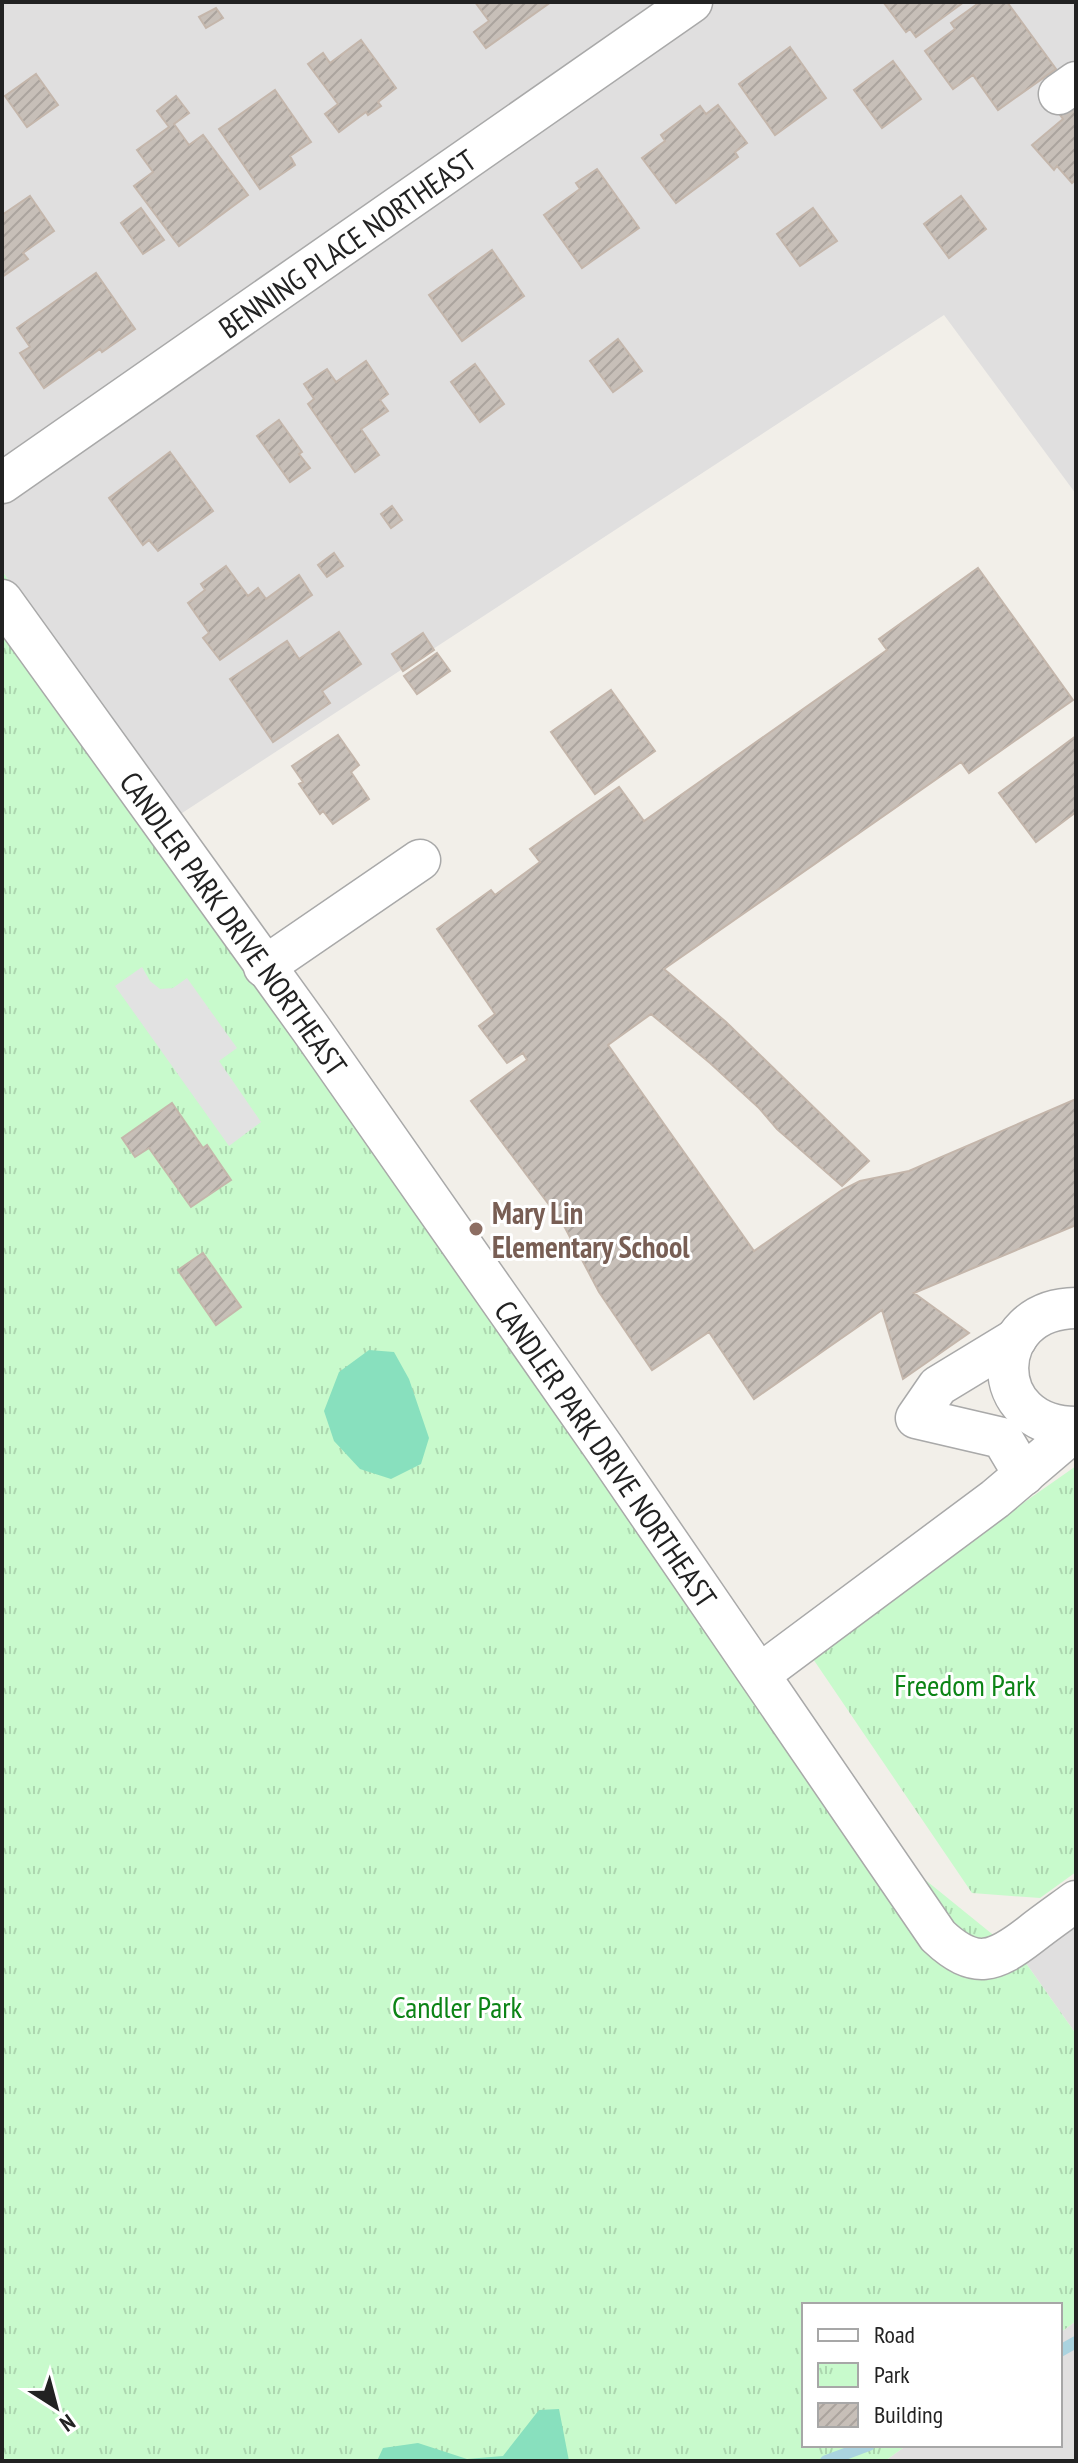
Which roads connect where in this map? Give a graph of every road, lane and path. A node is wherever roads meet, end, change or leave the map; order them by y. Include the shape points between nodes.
1 (692, 2) edge
2 (2, 483) edge
3 (2, 600) edge
4 (420, 860) dead end
5 (264, 967) junction
6 (1076, 1308) edge
7 (1017, 1338) junction
8 (1076, 1429) edge
9 (1024, 1475) junction
10 (760, 1674) junction
11 (1076, 1901) edge

1 - 2 street, BENNING PLACE NORTHEAST
3 - 5 street, CANDLER PARK DRIVE NORTHEAST
4 - 5 street
5 - 10 street, CANDLER PARK DRIVE NORTHEAST
6 - 7 street via 1036,1317
7 - 8 street via 1009,1355 1009,1379 1017,1401 1034,1418
7 - 9 street via 938,1386 916,1418 1002,1438
8 - 9 street
9 - 10 street
10 - 11 street, CANDLER PARK DRIVE NORTHEAST via 946,1944 984,1959 1004,1954

